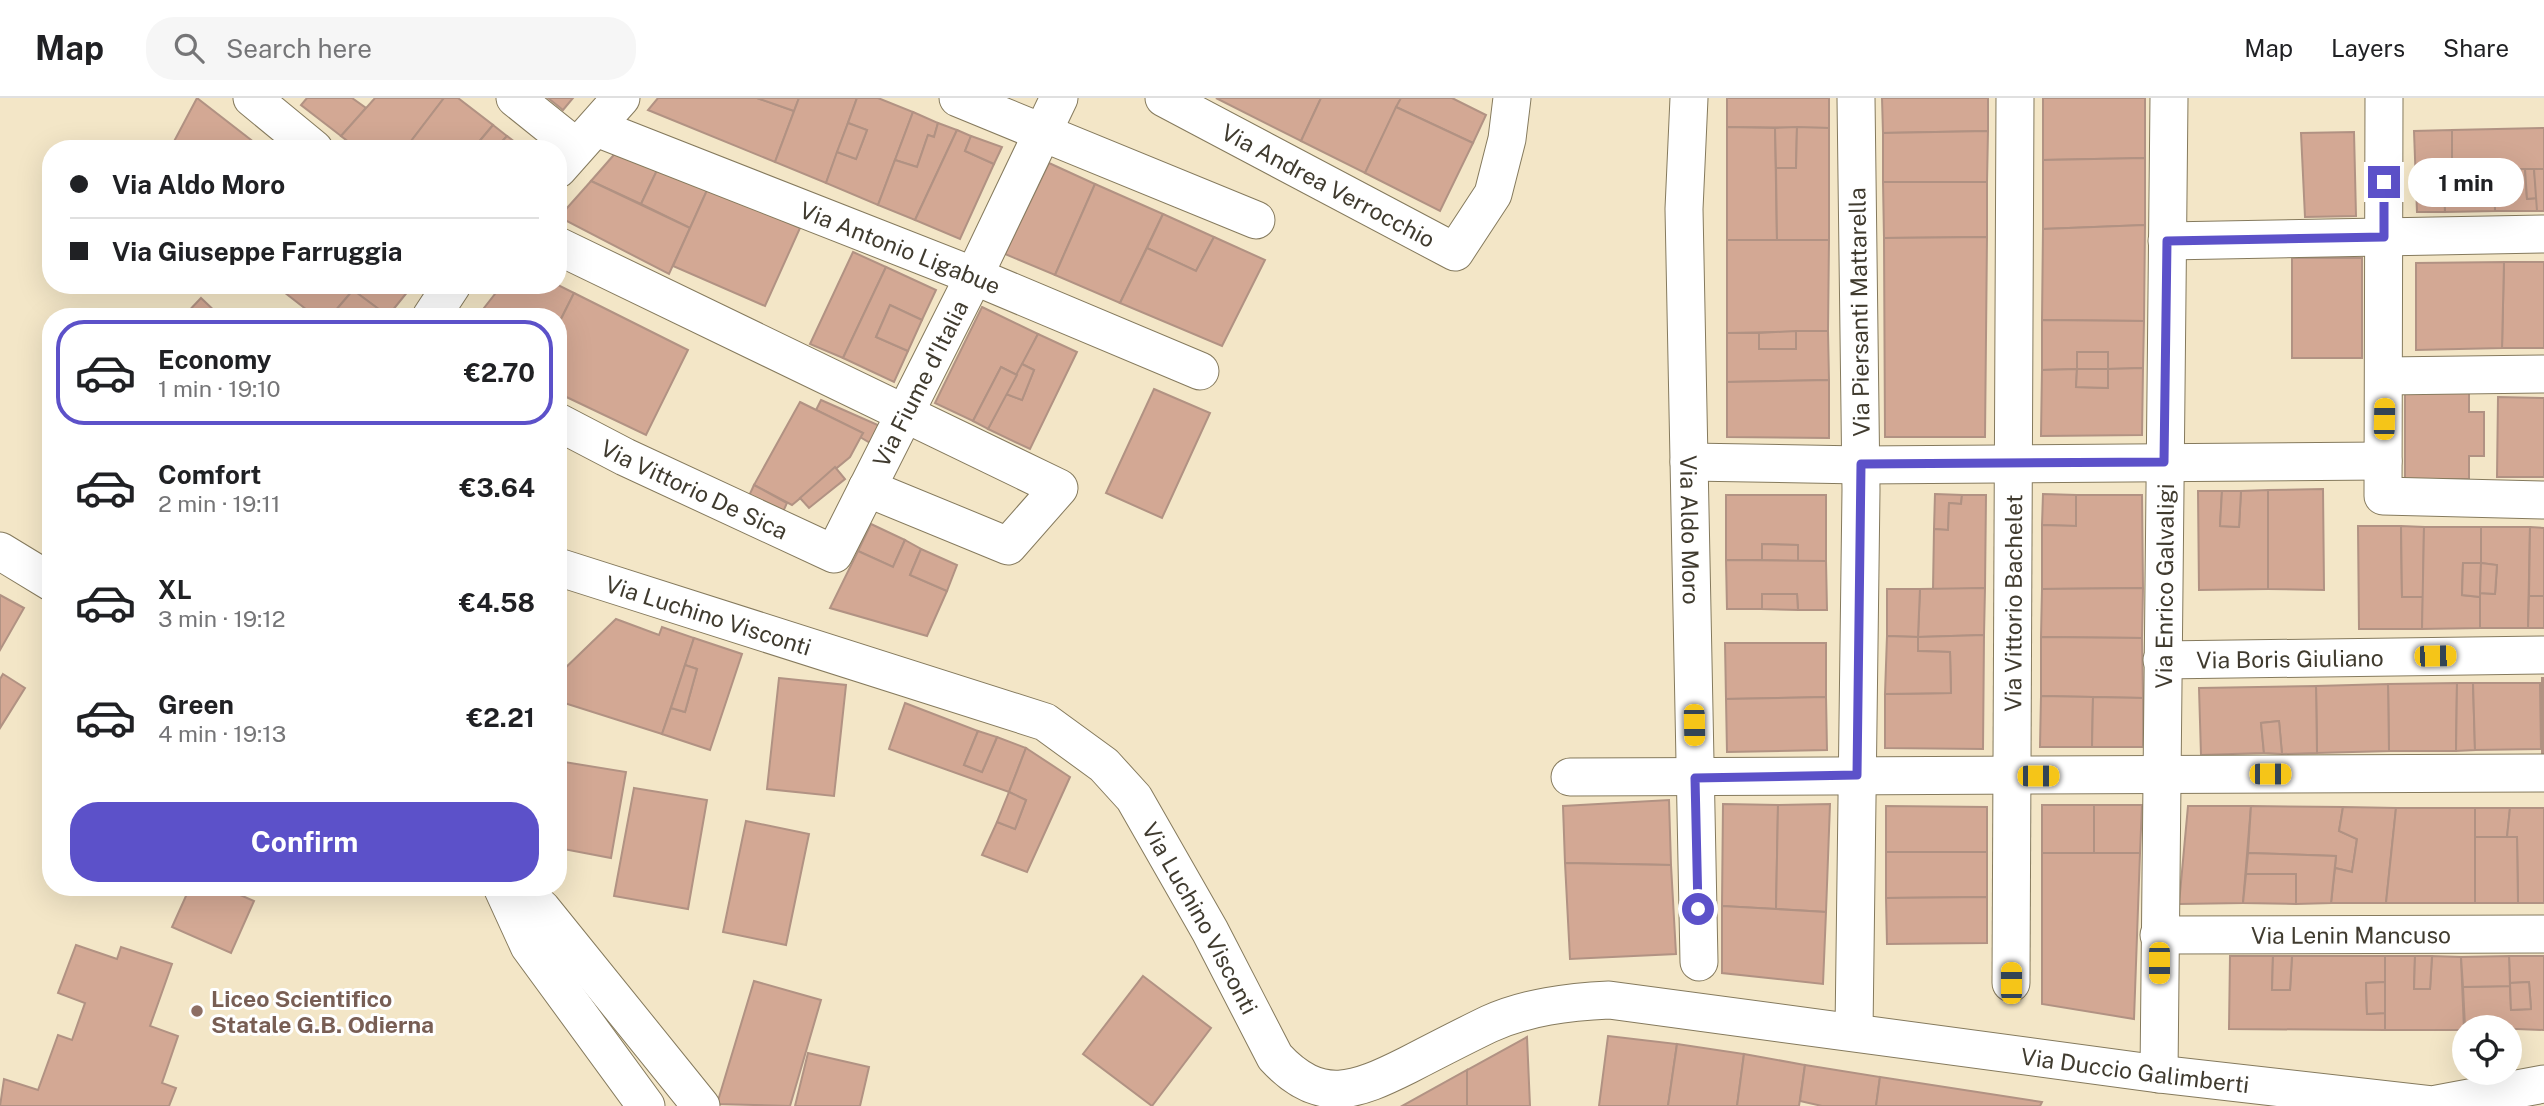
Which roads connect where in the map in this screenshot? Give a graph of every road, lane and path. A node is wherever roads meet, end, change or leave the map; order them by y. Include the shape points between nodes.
1 (252, 98) edge
2 (515, 98) edge
3 (621, 98) edge
4 (958, 98) edge
5 (1059, 98) edge
6 (1164, 98) edge
7 (1512, 98) edge
8 (1689, 98) edge
9 (1856, 98) edge
10 (2015, 98) edge
11 (2169, 98) edge
12 (2384, 98) edge
13 (1042, 132) junction
14 (303, 140) edge
15 (577, 148) edge
16 (1256, 220) dead end
17 (2544, 233) edge
18 (2384, 237) junction
19 (2167, 241) junction
20 (567, 250) edge
21 (974, 276) junction
22 (1200, 371) dead end
23 (2544, 374) edge
24 (2385, 376) junction
25 (905, 412) junction
26 (567, 427) edge
27 (1689, 462) junction
28 (2164, 462) junction
29 (2014, 463) junction
30 (1861, 464) junction
31 (2383, 479) junction
32 (867, 488) junction
33 (2544, 500) edge
34 (0, 551) edge
35 (834, 554) joint
36 (567, 570) edge
37 (42, 577) edge
38 (2544, 655) edge
39 (2162, 660) junction
40 (2544, 773) edge
41 (1857, 775) junction
42 (2160, 775) junction
43 (2013, 776) junction
44 (1570, 777) dead end
45 (1695, 778) junction
46 (506, 896) edge
47 (528, 896) edge
48 (2544, 934) edge
49 (2159, 935) junction
50 (1699, 962) dead end
51 (2011, 983) dead end
52 (1854, 1031) junction
53 (2159, 1074) junction
54 (2544, 1084) edge
55 (646, 1106) edge
56 (701, 1106) edge

1 - 14 street
2 - 15 street, Via Antonio Ligabue
3 - 15 street
4 - 13 street
5 - 13 street, Via Fiume d'Italia
6 - 7 street, Via Andrea Verrocchio via 1455,252 1493,194
8 - 27 street, Via Aldo Moro via 1684,209
9 - 30 street, Via Piersanti Mattarella
10 - 29 street, Via Vittorio Bachelet
11 - 19 street, Via Enrico Galvaligi
12 - 18 street
13 - 16 street
13 - 21 street, Via Fiume d'Italia
15 - 21 street, Via Antonio Ligabue
17 - 18 street
18 - 19 street
18 - 24 street
19 - 28 street, Via Enrico Galvaligi
20 - 25 street
21 - 22 street, Via Antonio Ligabue
21 - 25 street, Via Fiume d'Italia
23 - 24 street
24 - 31 street
25 - 32 street, Via Fiume d'Italia
25 - 32 street via 1059,488 1008,546
26 - 35 street, Via Vittorio De Sica
27 - 30 street
27 - 45 street, Via Aldo Moro
28 - 29 street
28 - 31 street
28 - 39 street, Via Enrico Galvaligi
29 - 30 street
29 - 43 street, Via Vittorio Bachelet
30 - 41 street, Via Piersanti Mattarella
31 - 33 street
32 - 35 street, Via Fiume d'Italia
34 - 37 street
36 - 52 street, Via Luchino Visconti via 1045,722 1076,743 1134,798 1275,1057 1306,1083 1341,1091 1359,1088 1491,1024 1573,1002 1644,1002
38 - 39 street, Via Boris Giuliano
39 - 42 street, Via Enrico Galvaligi
40 - 42 street
41 - 43 street
41 - 45 street
41 - 52 street, Via Piersanti Mattarella
42 - 43 street
42 - 49 street, Via Enrico Galvaligi
43 - 51 street, Via Vittorio Bachelet
44 - 45 street
45 - 50 street, Via Aldo Moro
46 - 55 street via 529,946
47 - 56 street
48 - 49 street, Via Lenin Mancuso
49 - 53 street, Via Enrico Galvaligi
52 - 53 street, Via Duccio Galimberti
53 - 54 street, Via Duccio Galimberti via 2432,1105

